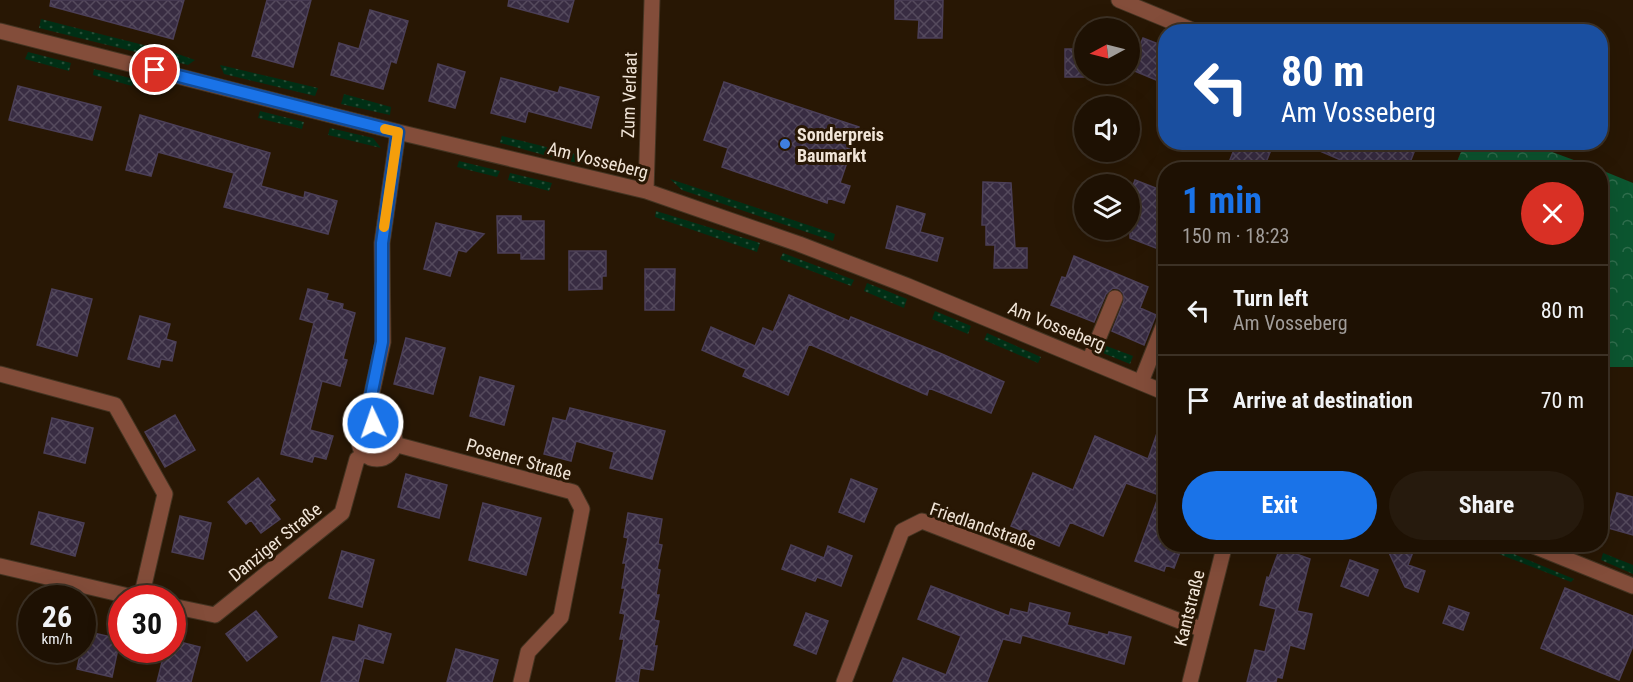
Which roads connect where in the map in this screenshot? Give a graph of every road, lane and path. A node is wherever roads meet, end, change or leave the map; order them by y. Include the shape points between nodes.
1 (652, 0) edge
2 (1119, 0) edge
3 (1178, 24) edge
4 (0, 31) edge
5 (398, 132) junction
6 (646, 191) junction
7 (1115, 298) dead end
8 (1158, 339) edge
9 (1089, 361) junction
10 (0, 374) edge
11 (1141, 382) junction
12 (1158, 389) edge
13 (373, 423) junction
14 (394, 444) junction
15 (364, 454) junction
16 (1224, 552) edge
17 (1549, 552) edge
18 (0, 566) edge
19 (142, 585) edge
20 (1633, 586) edge
21 (108, 591) edge
22 (186, 609) edge
23 (1203, 630) junction
24 (521, 682) edge
25 (844, 682) edge
26 (1190, 682) edge

1 - 6 street, Zum Verlaat
2 - 3 street
4 - 5 street, Am Vosseberg
5 - 6 street, Am Vosseberg
5 - 13 street via 382,243 382,342 368,411
6 - 9 street, Am Vosseberg via 832,256
7 - 9 street
8 - 11 street
9 - 11 street, Am Vosseberg
10 - 19 street via 115,405 165,494
11 - 12 street, Am Vosseberg
13 - 14 street via 390,428
13 - 15 street via 364,427 360,435
14 - 15 street via 382,458
14 - 24 street, Posener Straße via 573,492 582,509 561,616 528,652
15 - 22 street, Danziger Straße via 357,459 342,513 215,615
16 - 23 street, Kantstraße
17 - 20 street
18 - 21 street
23 - 25 street, Friedlandstraße via 921,521 902,531
23 - 26 street, Kantstraße

